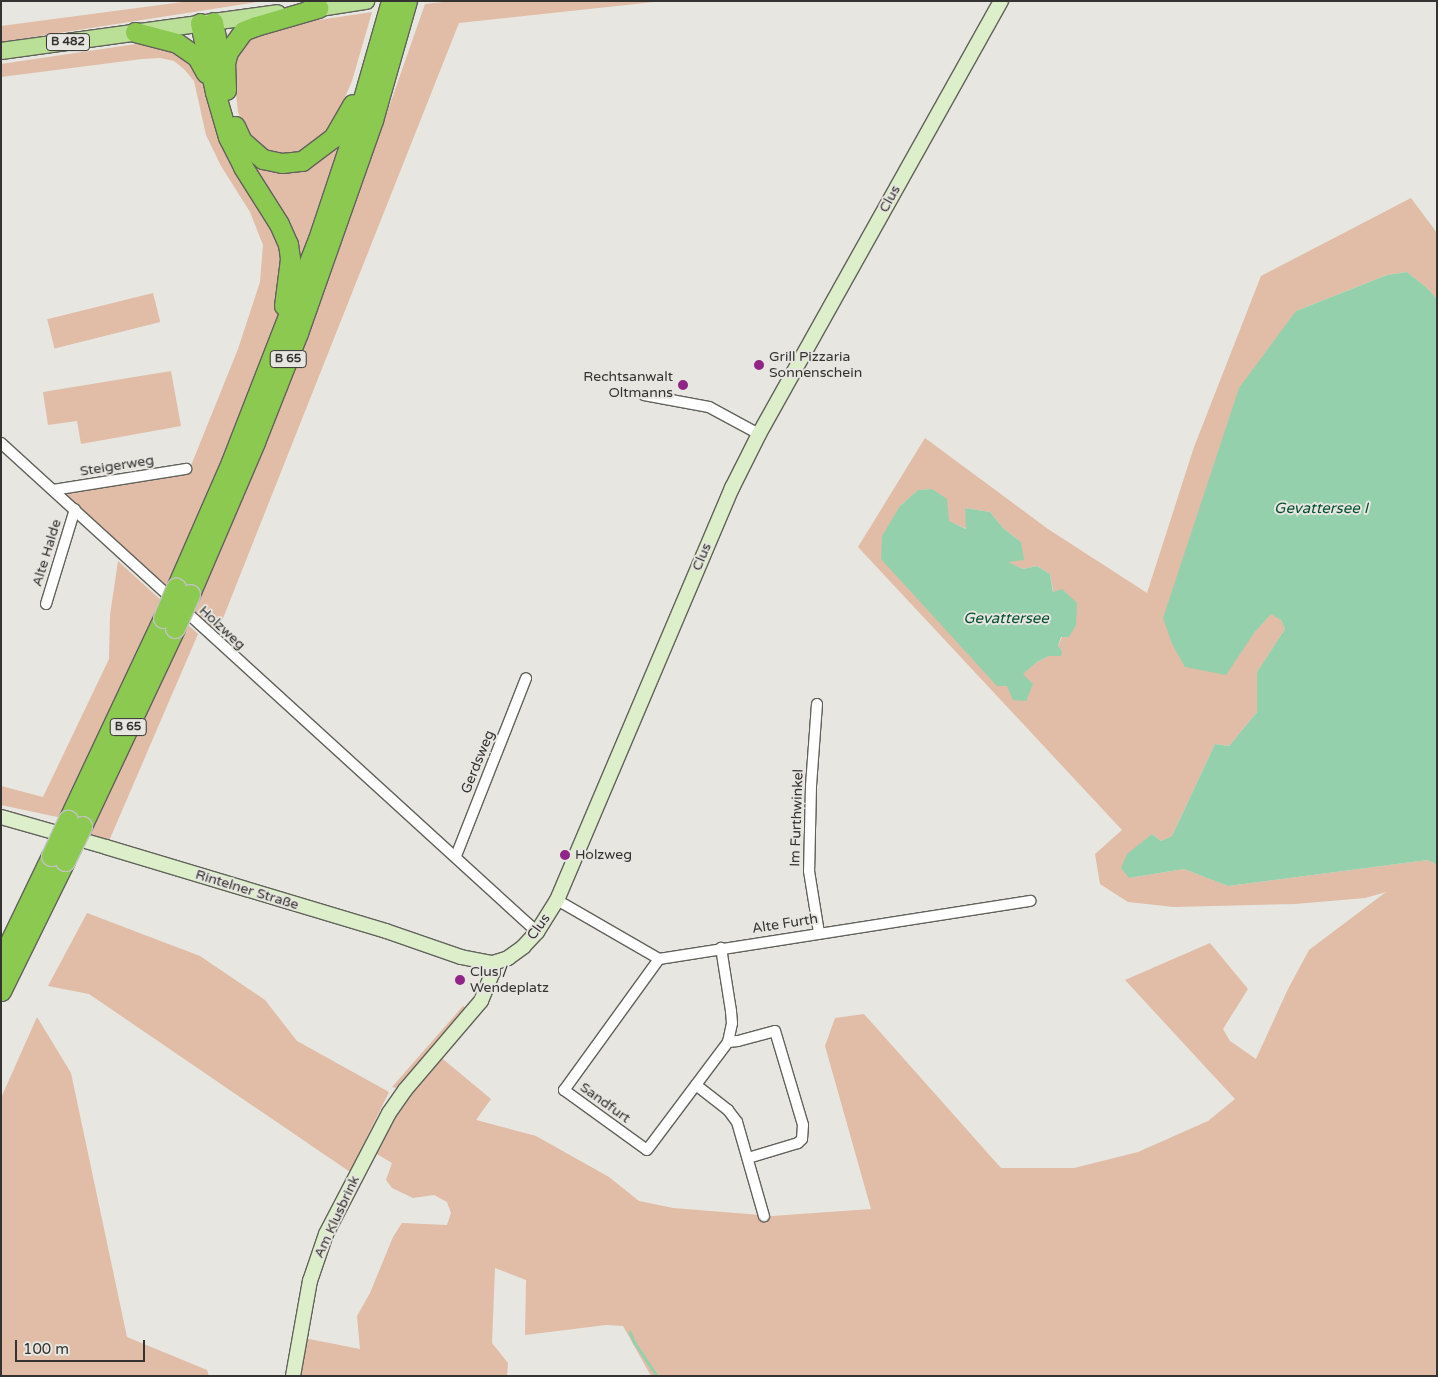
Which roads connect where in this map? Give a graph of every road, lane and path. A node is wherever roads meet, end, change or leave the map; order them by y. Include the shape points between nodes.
1 (366, 1) edge
2 (391, 1) edge
3 (407, 1) edge
4 (1001, 1) edge
5 (318, 8) junction
6 (207, 22) junction
7 (135, 32) junction
8 (390, 34) junction
9 (1, 51) edge
10 (370, 71) junction
11 (220, 91) junction
12 (279, 342) junction
13 (644, 395) dead end
14 (759, 434) junction
15 (1, 443) edge
16 (186, 469) dead end
17 (53, 490) junction
18 (75, 510) junction
19 (183, 591) junction
20 (46, 604) dead end
21 (526, 678) dead end
22 (817, 704) dead end
23 (1, 817) edge
24 (456, 856) junction
25 (58, 859) junction
26 (558, 900) junction
27 (1031, 901) dead end
28 (537, 932) junction
29 (819, 933) junction
30 (721, 948) junction
31 (659, 959) junction
32 (1, 960) edge
33 (493, 963) junction
34 (1, 991) edge
35 (728, 1042) junction
36 (696, 1085) junction
37 (748, 1158) junction
38 (764, 1216) dead end
39 (293, 1376) edge

1 - 5 main road, B 482
2 - 8 highway, B 65
3 - 8 highway, B 65
4 - 14 main road, Clus
5 - 6 main road, B 482
5 - 11 highway via 243,31 227,58
6 - 7 main road, B 482
6 - 11 highway
7 - 9 main road, B 482
7 - 11 highway via 187,48
8 - 10 highway, B 65
8 - 19 highway, B 65 via 370,129 298,333 255,442
10 - 11 highway via 333,138 302,161 282,163 263,159 251,150 242,141
10 - 12 highway, B 65 via 318,239
11 - 12 highway via 228,137 288,244 289,271
12 - 19 highway, B 65
13 - 14 street via 709,407
14 - 26 main road, Clus via 728,497
15 - 17 street, Holzweg
16 - 17 street, Steigerweg
17 - 18 street, Holzweg
18 - 20 street, Alte Halde
18 - 24 street, Holzweg via 201,628
19 - 25 highway, B 65, bridge
21 - 24 street, Gerdsweg
22 - 29 street, Im Furthwinkel via 809,872
23 - 33 main road, Rintelner Straße via 461,957
24 - 28 street, Holzweg
25 - 32 highway, B 65
25 - 34 highway, B 65
26 - 28 main road, Clus
26 - 31 street
27 - 29 street, Alte Furth
28 - 33 main road, Clus via 508,958
29 - 30 street, Alte Furth
30 - 31 street, Alte Furth
30 - 35 street via 731,1010
31 - 36 street, Sandfurt via 564,1090 647,1150
33 - 39 main road, Am Klusbrink via 493,972 477,1006 389,1113 326,1234 310,1281
35 - 36 street, Sandfurt
35 - 37 street via 776,1031 803,1125 802,1138 798,1143
36 - 37 street via 734,1115
37 - 38 street

